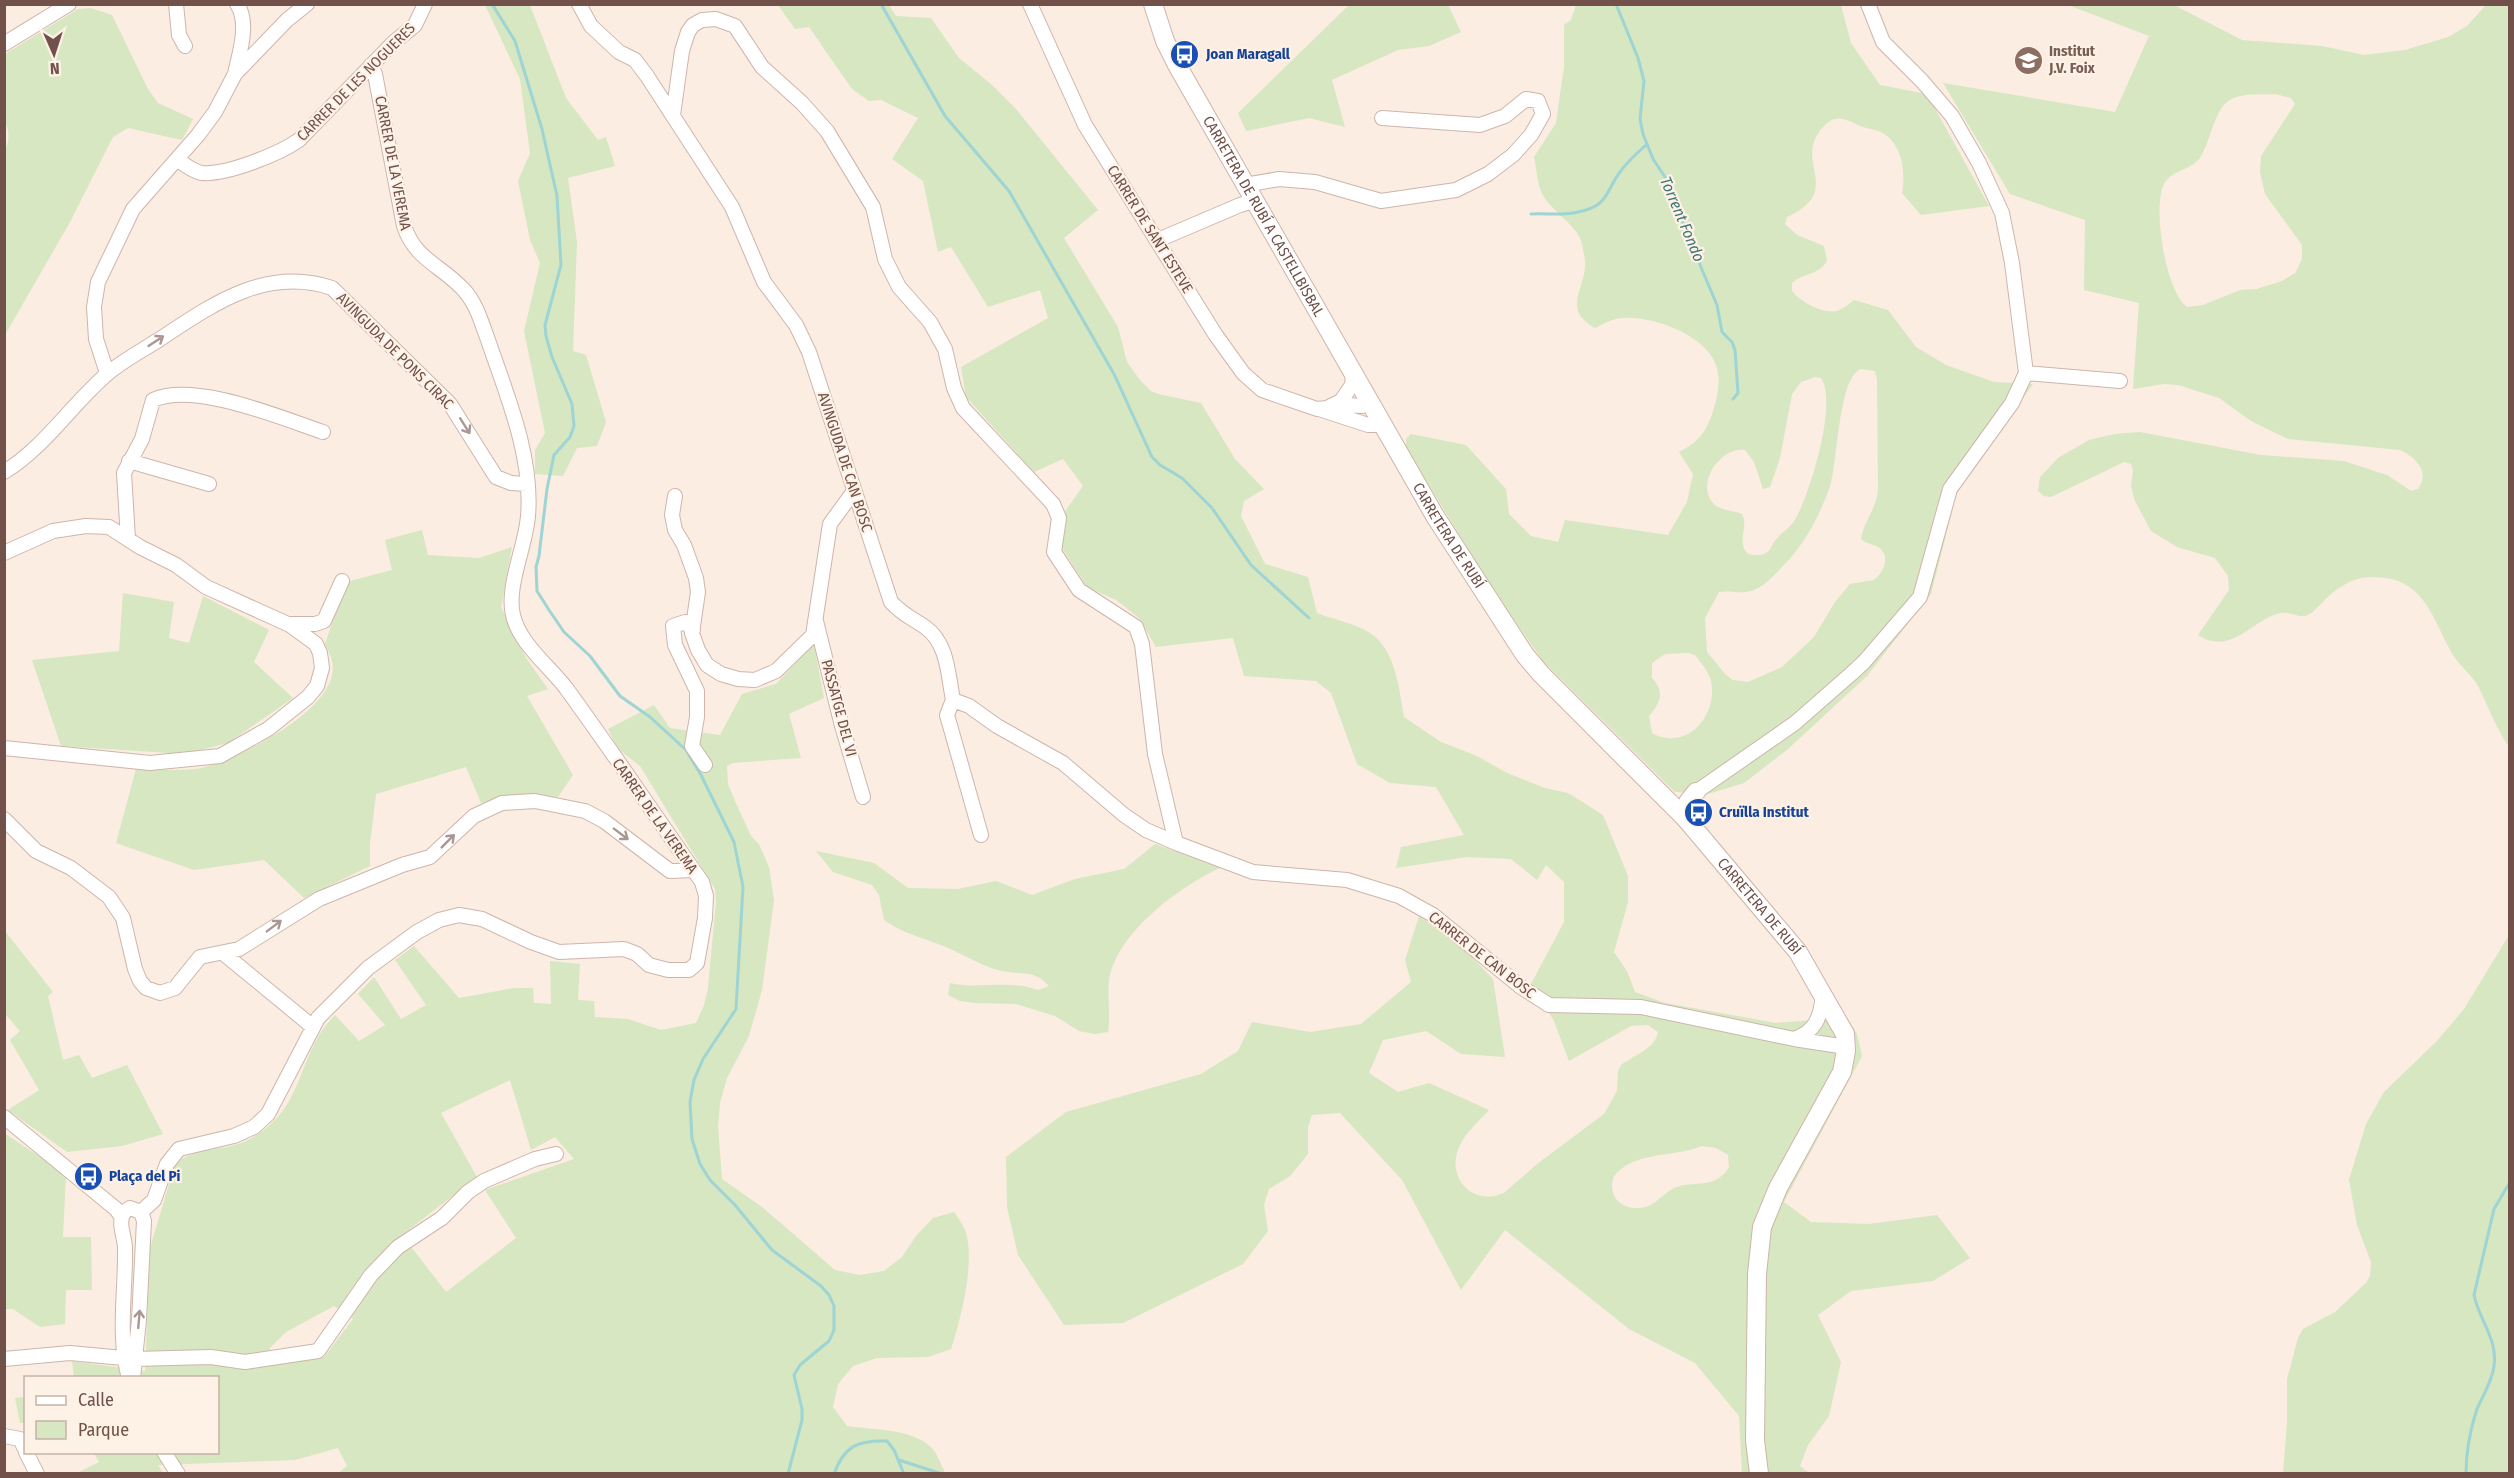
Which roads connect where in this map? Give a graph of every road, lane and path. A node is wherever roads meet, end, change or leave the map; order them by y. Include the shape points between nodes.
1 (69, 4) edge
2 (176, 4) edge
3 (237, 4) edge
4 (308, 4) edge
5 (425, 4) edge
6 (579, 4) edge
7 (1030, 4) edge
8 (1153, 4) edge
9 (1868, 4) edge
10 (4, 44) edge
11 (184, 46) dead end
12 (371, 65) junction
13 (235, 74) junction
14 (673, 115) junction
15 (1382, 118) dead end
16 (178, 160) junction
17 (1245, 185) junction
18 (1254, 201) junction
19 (1158, 240) junction
20 (2026, 373) junction
21 (107, 374) junction
22 (1353, 374) junction
23 (2120, 381) dead end
24 (1335, 404) junction
25 (1317, 408) junction
26 (1376, 415) junction
27 (323, 432) dead end
28 (129, 461) junction
29 (4, 472) edge
30 (209, 484) dead end
31 (527, 484) junction
32 (854, 490) junction
33 (675, 496) dead end
34 (128, 539) junction
35 (4, 553) edge
36 (342, 581) dead end
37 (816, 619) junction
38 (290, 624) junction
39 (693, 630) junction
40 (953, 700) junction
41 (4, 748) edge
42 (705, 765) dead end
43 (1696, 792) junction
44 (863, 797) dead end
45 (1668, 801) junction
46 (4, 819) edge
47 (1686, 819) junction
48 (981, 836) dead end
49 (1176, 843) junction
50 (693, 870) junction
51 (224, 953) junction
52 (313, 1027) junction
53 (1833, 1032) junction
54 (1794, 1039) junction
55 (4, 1117) edge
56 (556, 1154) dead end
57 (142, 1219) junction
58 (121, 1221) junction
59 (130, 1358) junction
60 (4, 1359) edge
61 (131, 1376) edge
62 (4, 1436) edge
63 (24, 1448) edge
64 (27, 1454) edge
65 (165, 1454) edge
66 (37, 1473) edge
67 (178, 1473) edge
68 (1759, 1473) edge

1 - 10 street
2 - 11 street
3 - 13 street via 243,31
4 - 13 street
5 - 12 street, CARRER DE LES NOGUERES via 415,25
6 - 14 street, AVINGUDA DE CAN BOSC via 591,26 619,52 635,60
7 - 19 street, CARRER DE SANT ESTEVE via 1085,125
8 - 17 street, CARRETERA DE RUBÍ A CASTELLBISBAL via 1169,49
9 - 20 street via 1883,42 1952,116 2002,213
12 - 16 street, CARRER DE LES NOGUERES via 290,147 218,172 200,173
12 - 31 street, CARRER DE LA VEREMA via 407,235 417,250 463,288 476,307 514,416
13 - 16 street via 215,112
14 - 32 street, AVINGUDA DE CAN BOSC via 732,207 764,282 796,325 810,352
14 - 49 street via 688,32 693,25 716,19 735,26 762,67 828,131 873,207 885,259 899,287 930,322 945,349 963,408 1053,504 1059,518 1053,552 1078,590 1136,627 1142,644 1155,754
15 - 17 street via 1480,125 1505,116 1526,99 1538,101 1543,114 1513,155 1488,174 1456,190 1381,201 1315,182 1279,179
16 - 21 street via 133,209 98,282 94,307 96,339
17 - 18 street, CARRETERA DE RUBÍ A CASTELLBISBAL
18 - 19 street
18 - 22 street, CARRETERA DE RUBÍ A CASTELLBISBAL
19 - 25 street, CARRER DE SANT ESTEVE via 1243,373 1262,390
20 - 23 street
20 - 43 street via 2012,403 1950,489 1920,597 1864,662 1795,723
21 - 29 street, AVINGUDA DE PONS CIRAC via 27,455
21 -> 31 street, AVINGUDA DE PONS CIRAC via 231,295 255,285 311,281 332,288 450,404 496,477
22 - 24 street via 1352,385
22 - 26 street, CARRETERA DE RUBÍ A CASTELLBISBAL
24 - 25 street
24 - 26 street via 1362,406
25 - 26 street, CARRER DE SANT ESTEVE via 1368,425
26 - 45 street, CARRETERA DE RUBÍ via 1435,516 1525,655
27 - 28 street via 208,397 162,396 153,400 142,439
28 - 30 street
28 - 34 street via 124,473
31 - 50 street, CARRER DE LA VEREMA via 528,516 514,583 513,614 522,634 565,687
32 - 37 street via 830,524
32 - 40 street, AVINGUDA DE CAN BOSC via 891,602 907,618 925,627 942,646
33 - 39 street via 675,530 684,545 698,592
34 - 35 street via 110,527 86,526 53,531
34 - 38 street via 176,565 206,587
36 - 38 street via 324,621
37 - 39 street via 813,635 776,671 755,680 721,674 707,665
37 - 44 street, PASSATGE DEL VI
38 - 41 street via 318,648 322,668 317,686 268,729 220,756 150,763
39 - 42 street via 685,622 673,626 675,645 697,691 692,746
40 - 48 street, AVINGUDA DE CAN BOSC via 947,715
40 - 49 street via 1063,763 1124,815
43 - 45 street
43 - 47 street via 1688,802
45 - 47 street, CARRETERA DE RUBÍ
46 - 51 street via 36,851 78,872 116,905 128,934 135,969 146,988 160,993 171,991 200,957
47 - 53 street, CARRETERA DE RUBÍ via 1798,952 1823,996
49 - 54 street, CARRER DE CAN BOSC via 1253,872 1347,880 1400,896 1433,915 1549,1005 1641,1007
51 -> 50 street via 247,945 319,898 430,857 474,816 513,801 585,811 670,870
50 - 52 street, CARRER DE LA VEREMA via 706,896 697,963 689,970 649,965 624,949 559,952 482,919 459,915 417,932 368,968
51 - 52 street
52 - 57 street, CARRER DE LA VEREMA via 268,1114 254,1127 234,1136 179,1149 166,1164 154,1200
53 - 54 street
53 - 54 street, CARRER DE CAN BOSC via 1815,1043
53 - 68 street via 1842,1072 1778,1188 1762,1227 1757,1274 1755,1440
55 - 58 street via 116,1209
56 - 59 street via 483,1181 442,1218 398,1246 371,1275 318,1351 245,1362 211,1357
57 - 58 street via 130,1209
57 - 58 street via 132,1232
59 -> 57 street via 139,1320
58 - 59 street
59 - 60 street via 62,1353
59 - 61 street
62 - 63 street via 20,1439
64 - 66 street
65 - 67 street

